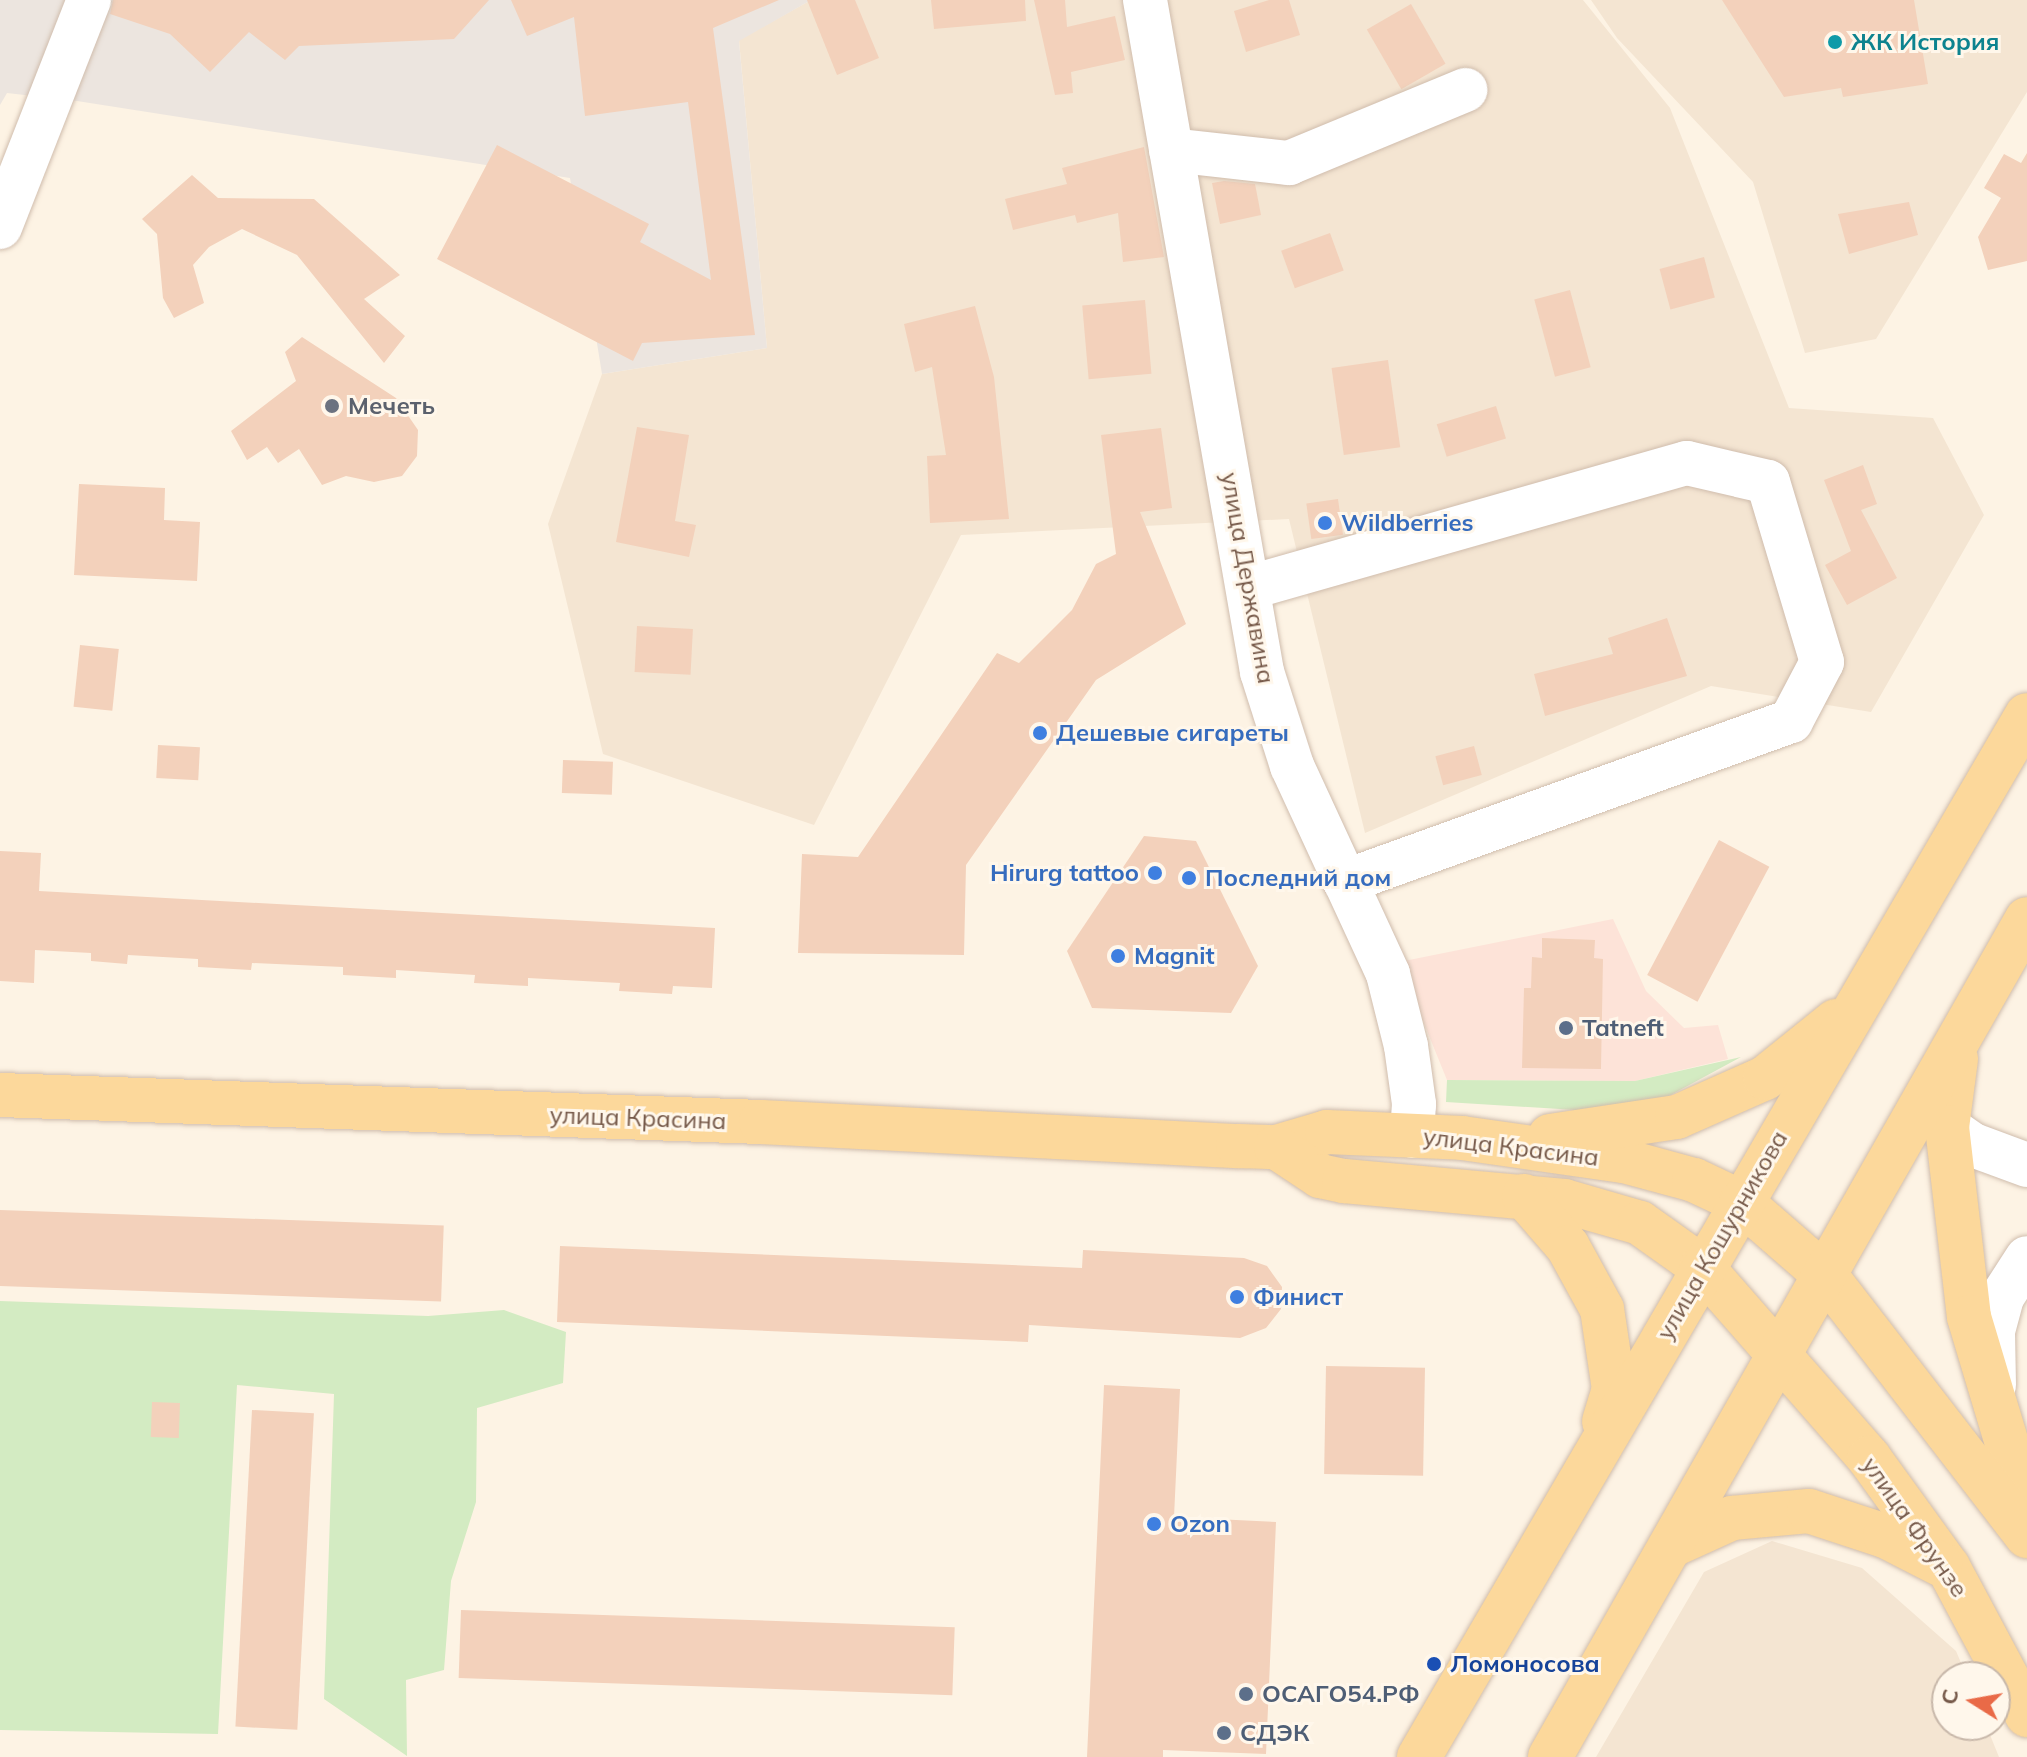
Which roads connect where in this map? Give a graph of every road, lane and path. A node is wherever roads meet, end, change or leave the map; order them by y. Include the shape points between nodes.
1 (89, 0) edge
2 (1145, 0) edge
3 (1465, 90) dead end
4 (1171, 150) junction
5 (0, 227) edge
6 (1251, 587) junction
7 (2027, 715) edge
8 (1345, 882) junction
9 (2027, 919) edge
10 (1856, 1005) junction
11 (1960, 1034) junction
12 (0, 1095) edge
13 (1947, 1127) junction
14 (1412, 1136) junction
15 (1513, 1142) junction
16 (1276, 1147) junction
17 (2027, 1165) edge
18 (1524, 1196) junction
19 (1741, 1202) junction
20 (2027, 1258) edge
21 (1702, 1267) junction
22 (1826, 1276) junction
23 (1779, 1356) junction
24 (1994, 1400) junction
25 (1593, 1457) junction
26 (2027, 1510) edge
27 (2027, 1536) edge
28 (1675, 1544) junction
29 (1948, 1567) junction
30 (2027, 1715) edge
31 (1419, 1757) edge
32 (1550, 1757) edge

1 - 5 street
2 - 4 street, улица Державина
3 - 4 street via 1289,163
4 - 6 street, улица Державина
6 - 8 street, улица Державина via 1262,672 1292,766
6 - 8 street via 1687,463 1768,482 1822,662 1791,721
7 - 10 main road, улица Кошурникова
8 - 14 street, улица Державина via 1388,974 1406,1046 1414,1104
9 - 11 main road
10 - 15 main road via 1765,1078 1677,1117
10 - 19 main road, улица Кошурникова
11 - 13 main road
11 - 22 main road
12 - 16 main road, улица Красина
13 - 17 street via 1973,1145
13 - 24 main road via 1969,1317
14 - 15 main road, улица Красина
14 - 16 main road, улица Красина via 1327,1132
15 - 19 main road, улица Красина via 1624,1161 1694,1180
16 - 18 main road, улица Красина via 1320,1176 1344,1181
18 - 21 main road, улица Красина via 1564,1201 1640,1223
18 - 25 main road via 1568,1247 1602,1309 1614,1389
19 - 21 main road, улица Кошурникова
19 - 22 main road, улица Красина
20 - 24 street via 2002,1297 1993,1331
21 - 23 main road, улица Красина
21 - 25 main road, улица Кошурникова
22 - 23 main road
22 - 27 main road
23 - 28 main road
23 - 29 main road, улица Фрунзе via 1869,1458
24 - 26 main road
25 - 31 main road, улица Кошурникова
28 - 29 main road via 1732,1518 1809,1511 1885,1536
28 - 32 main road
29 - 30 main road, улица Фрунзе

